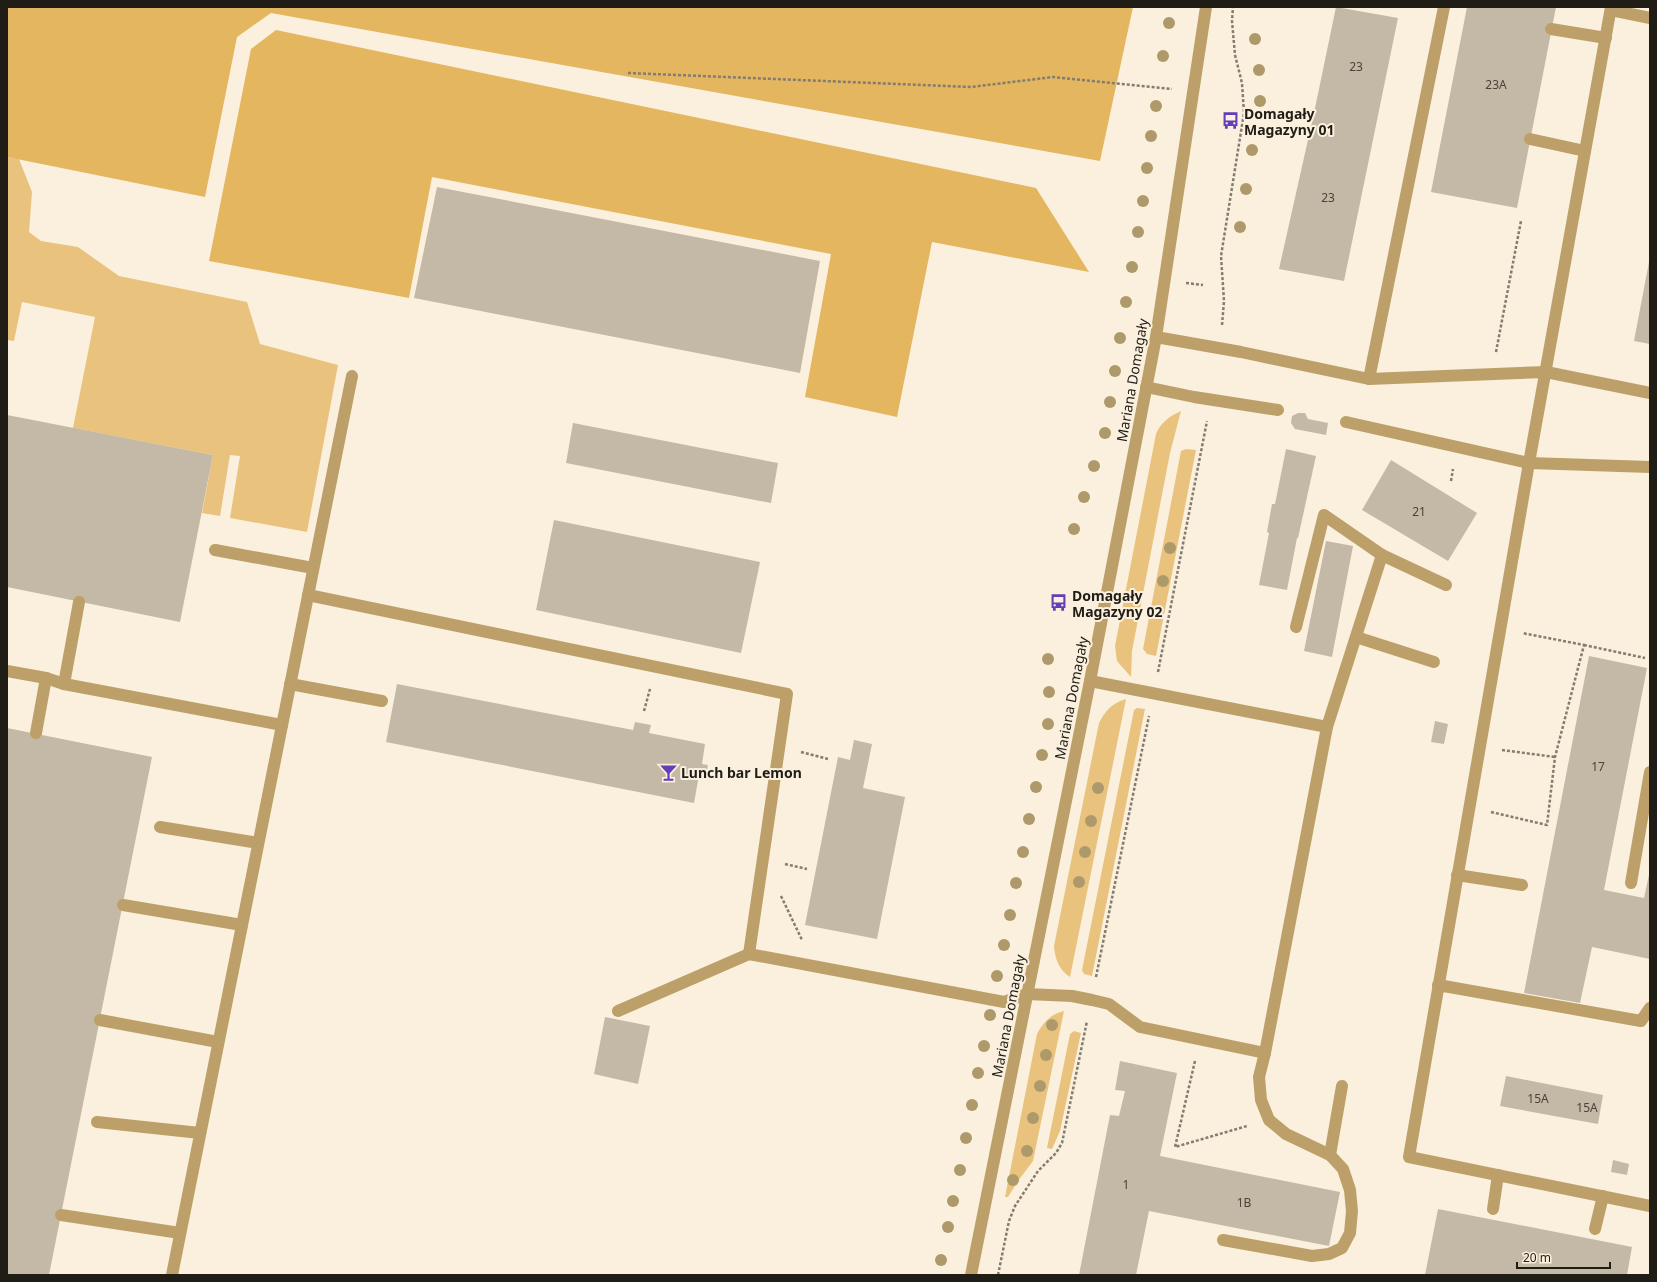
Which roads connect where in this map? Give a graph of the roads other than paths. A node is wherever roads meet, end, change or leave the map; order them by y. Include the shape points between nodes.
1 (1206, 7) edge
2 (1444, 7) edge
3 (1611, 9) edge
4 (1650, 18) edge
5 (1552, 29) dead end
6 (1606, 38) junction
7 (1530, 139) dead end
8 (1585, 151) junction
9 (1156, 337) junction
10 (1546, 372) junction
11 (352, 376) dead end
12 (1369, 379) junction
13 (1146, 388) junction
14 (1650, 394) edge
15 (1278, 410) dead end
16 (1346, 422) dead end
17 (1528, 463) junction
18 (1650, 467) edge
19 (215, 550) dead end
20 (1382, 555) junction
21 (313, 568) junction
22 (1446, 585) dead end
23 (308, 595) junction
24 (79, 602) dead end
25 (1296, 627) dead end
26 (1356, 637) junction
27 (1434, 662) dead end
28 (7, 671) edge
29 (46, 678) junction
30 (1090, 681) junction
31 (64, 684) junction
32 (290, 684) junction
33 (382, 701) dead end
34 (282, 725) junction
35 (1327, 727) junction
36 (36, 733) dead end
37 (1650, 772) edge
38 (160, 827) dead end
39 (258, 844) junction
40 (1458, 875) junction
41 (1631, 882) dead end
42 (1522, 885) dead end
43 (123, 905) dead end
44 (242, 925) junction
45 (750, 954) junction
46 (1438, 985) junction
47 (1027, 994) junction
48 (1650, 1008) edge
49 (618, 1012) dead end
50 (100, 1020) dead end
51 (218, 1042) junction
52 (1265, 1053) junction
53 (1342, 1086) dead end
54 (96, 1122) dead end
55 (200, 1133) junction
56 (1330, 1155) junction
57 (1498, 1175) junction
58 (1603, 1196) junction
59 (1650, 1206) edge
60 (1492, 1209) dead end
61 (61, 1214) dead end
62 (1595, 1229) dead end
63 (180, 1233) junction
64 (1223, 1240) dead end
65 (172, 1275) edge
66 (971, 1275) edge

1 - 9 street, Mariana Domagały
2 - 12 street
3 - 4 street
3 - 6 street
5 - 6 street
6 - 8 street
7 - 8 street
8 - 10 street
9 - 12 street
9 - 13 street, Mariana Domagały
10 - 12 street
10 - 14 street
10 - 17 street
11 - 21 street
13 - 15 street
13 - 30 street, Mariana Domagały
16 - 17 street
17 - 18 street
17 - 40 street
19 - 21 street
20 - 22 street
20 - 25 street via 1324,515
20 - 26 street
21 - 23 street
23 - 32 street
23 - 45 street via 787,694
24 - 31 street
26 - 27 street
26 - 35 street
28 - 29 street
29 - 31 street
29 - 36 street
30 - 35 street
30 - 47 street, Mariana Domagały
31 - 34 street
32 - 33 street
32 - 34 street
34 - 39 street
35 - 52 street
37 - 41 street
38 - 39 street
39 - 44 street
40 - 42 street
40 - 46 street
43 - 44 street
44 - 51 street
45 - 47 street via 1004,1002
45 - 49 street
46 - 48 street via 1641,1021
46 - 57 street via 1409,1157
47 - 52 street via 1072,996 1109,1004 1140,1027
47 - 66 street, Mariana Domagały
50 - 51 street
51 - 55 street
52 - 56 street via 1259,1077 1262,1100 1269,1120 1286,1134
53 - 56 street
54 - 55 street
55 - 63 street
56 - 64 street via 1343,1169 1350,1190 1350,1233 1342,1248 1329,1254 1312,1256
57 - 58 street
57 - 60 street
58 - 59 street
58 - 62 street
61 - 63 street
63 - 65 street

